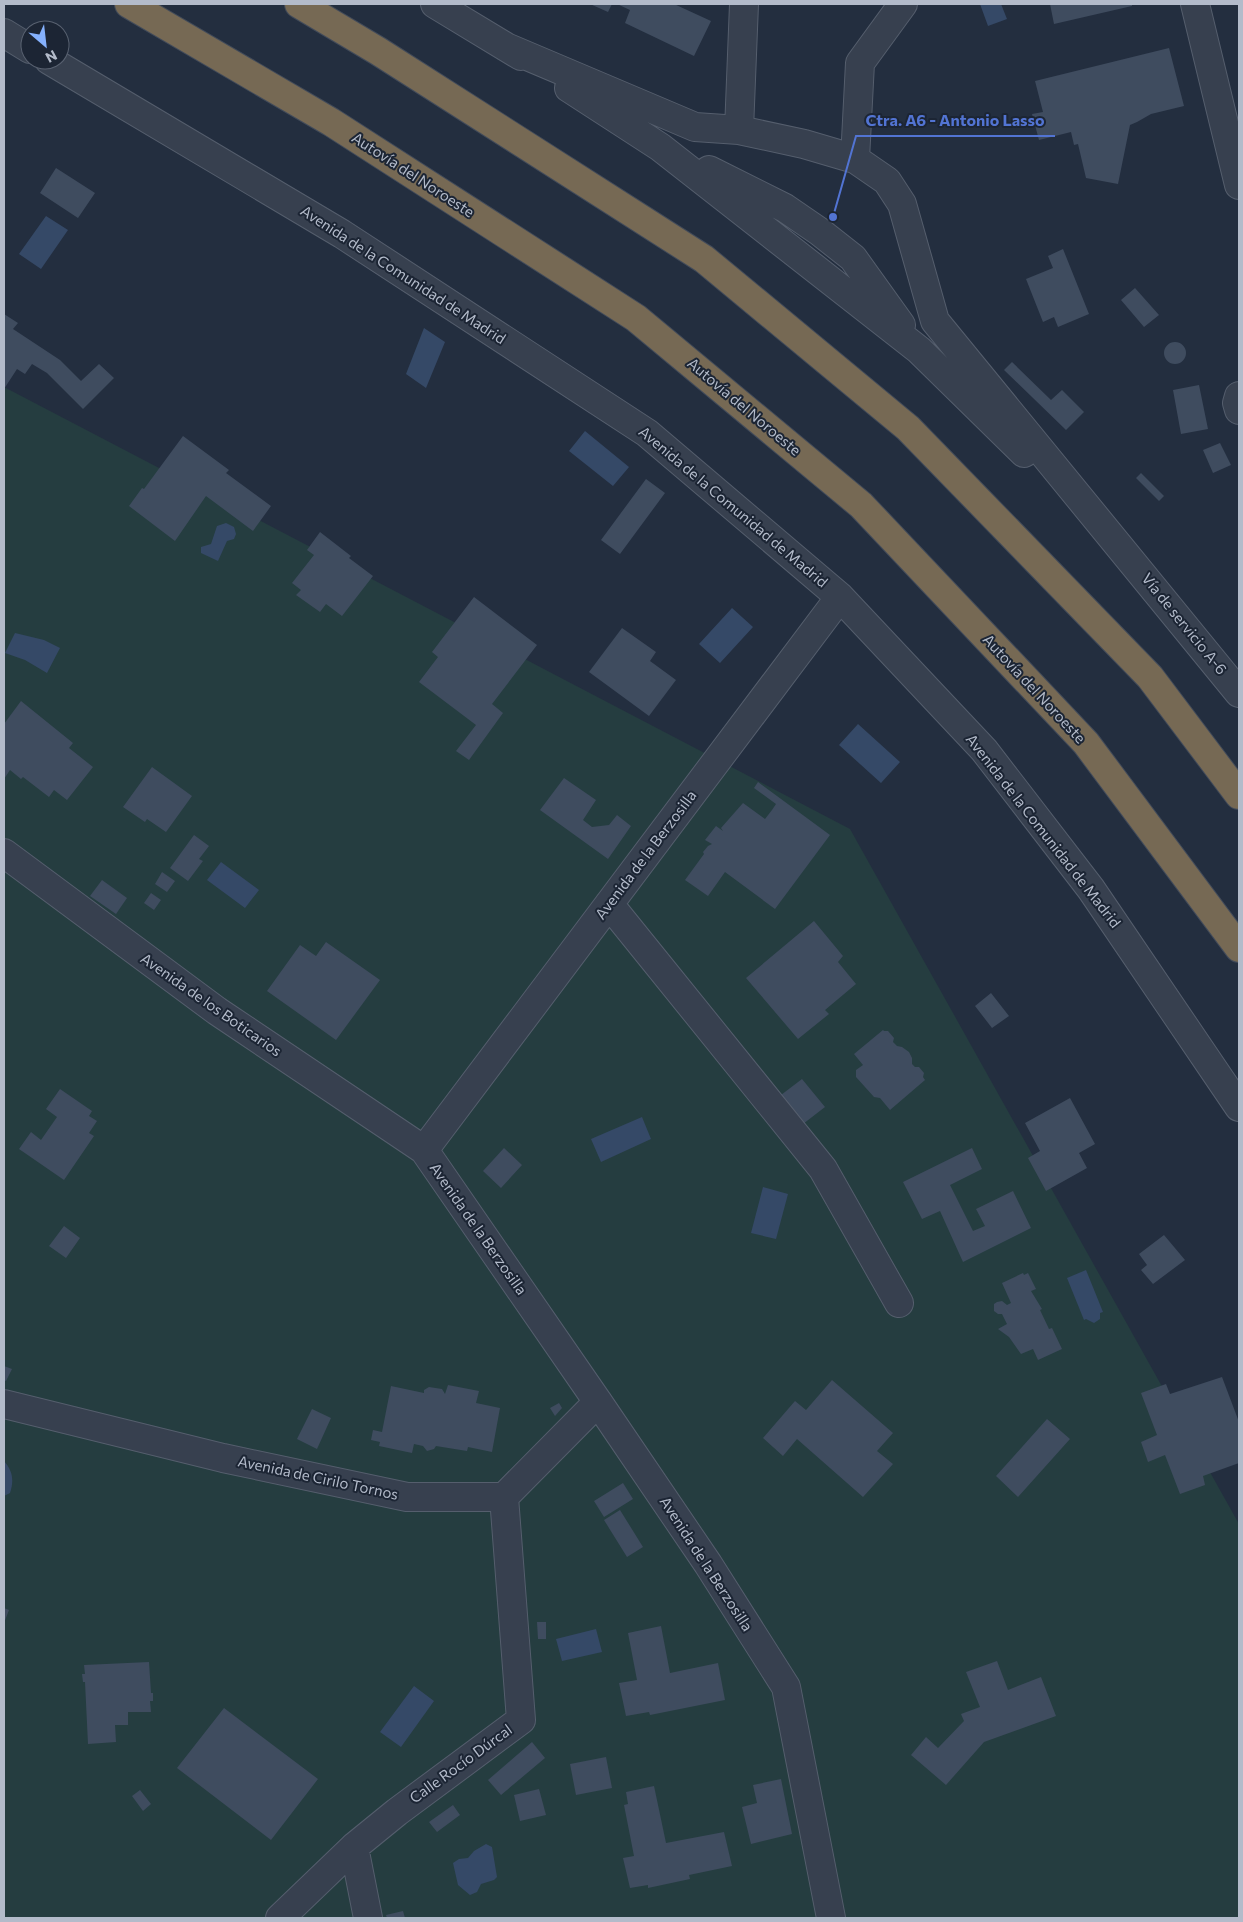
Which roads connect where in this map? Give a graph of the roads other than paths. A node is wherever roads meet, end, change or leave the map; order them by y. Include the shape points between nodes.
1 (129, 4) edge
2 (299, 4) edge
3 (435, 4) edge
4 (744, 4) edge
5 (903, 4) edge
6 (1195, 4) edge
7 (4, 33) edge
8 (20, 42) edge
9 (506, 47) junction
10 (66, 70) edge
11 (739, 130) junction
12 (855, 159) junction
13 (1239, 185) edge
14 (1239, 396) edge
15 (1239, 410) edge
16 (1128, 556) junction
17 (840, 597) junction
18 (1239, 693) edge
19 (1239, 795) edge
20 (4, 853) edge
21 (609, 904) junction
22 (1239, 948) edge
23 (1239, 1107) edge
24 (424, 1150) junction
25 (899, 1303) dead end
26 (598, 1402) junction
27 (4, 1404) edge
28 (504, 1497) junction
29 (354, 1847) junction
30 (280, 1918) edge
31 (368, 1918) edge
32 (831, 1918) edge

1 - 22 highway, Autovía del Noroeste via 331,122 636,318 861,505 1086,743
2 - 19 highway via 704,259 908,428 1150,677
3 - 9 street
4 - 11 street
5 - 12 street via 860,63
6 - 13 street
7 - 8 street
9 - 11 street via 695,127
9 - 16 street via 660,147 919,350
10 - 17 street, Avenida de la Comunidad de Madrid via 342,234 648,433
11 - 12 street
12 - 16 street via 887,181 902,204 935,321
14 - 15 street
16 - 18 street, Vía de servicio A-6
17 - 21 street, Avenida de la Berzosilla
17 - 23 street, Avenida de la Comunidad de Madrid via 990,758 1091,889
20 - 24 street, Avenida de los Boticarios via 217,1011
21 - 24 street, Avenida de la Berzosilla
21 - 25 street via 823,1169
24 - 26 street, Avenida de la Berzosilla
26 - 28 street
26 - 32 street, Avenida de la Berzosilla via 708,1564 786,1687
27 - 28 street, Avenida de Cirilo Tornos via 224,1458 408,1497
28 - 29 street, Calle Rocío Dúrcal via 521,1720
29 - 30 street, Calle Rocío Dúrcal
29 - 31 street

